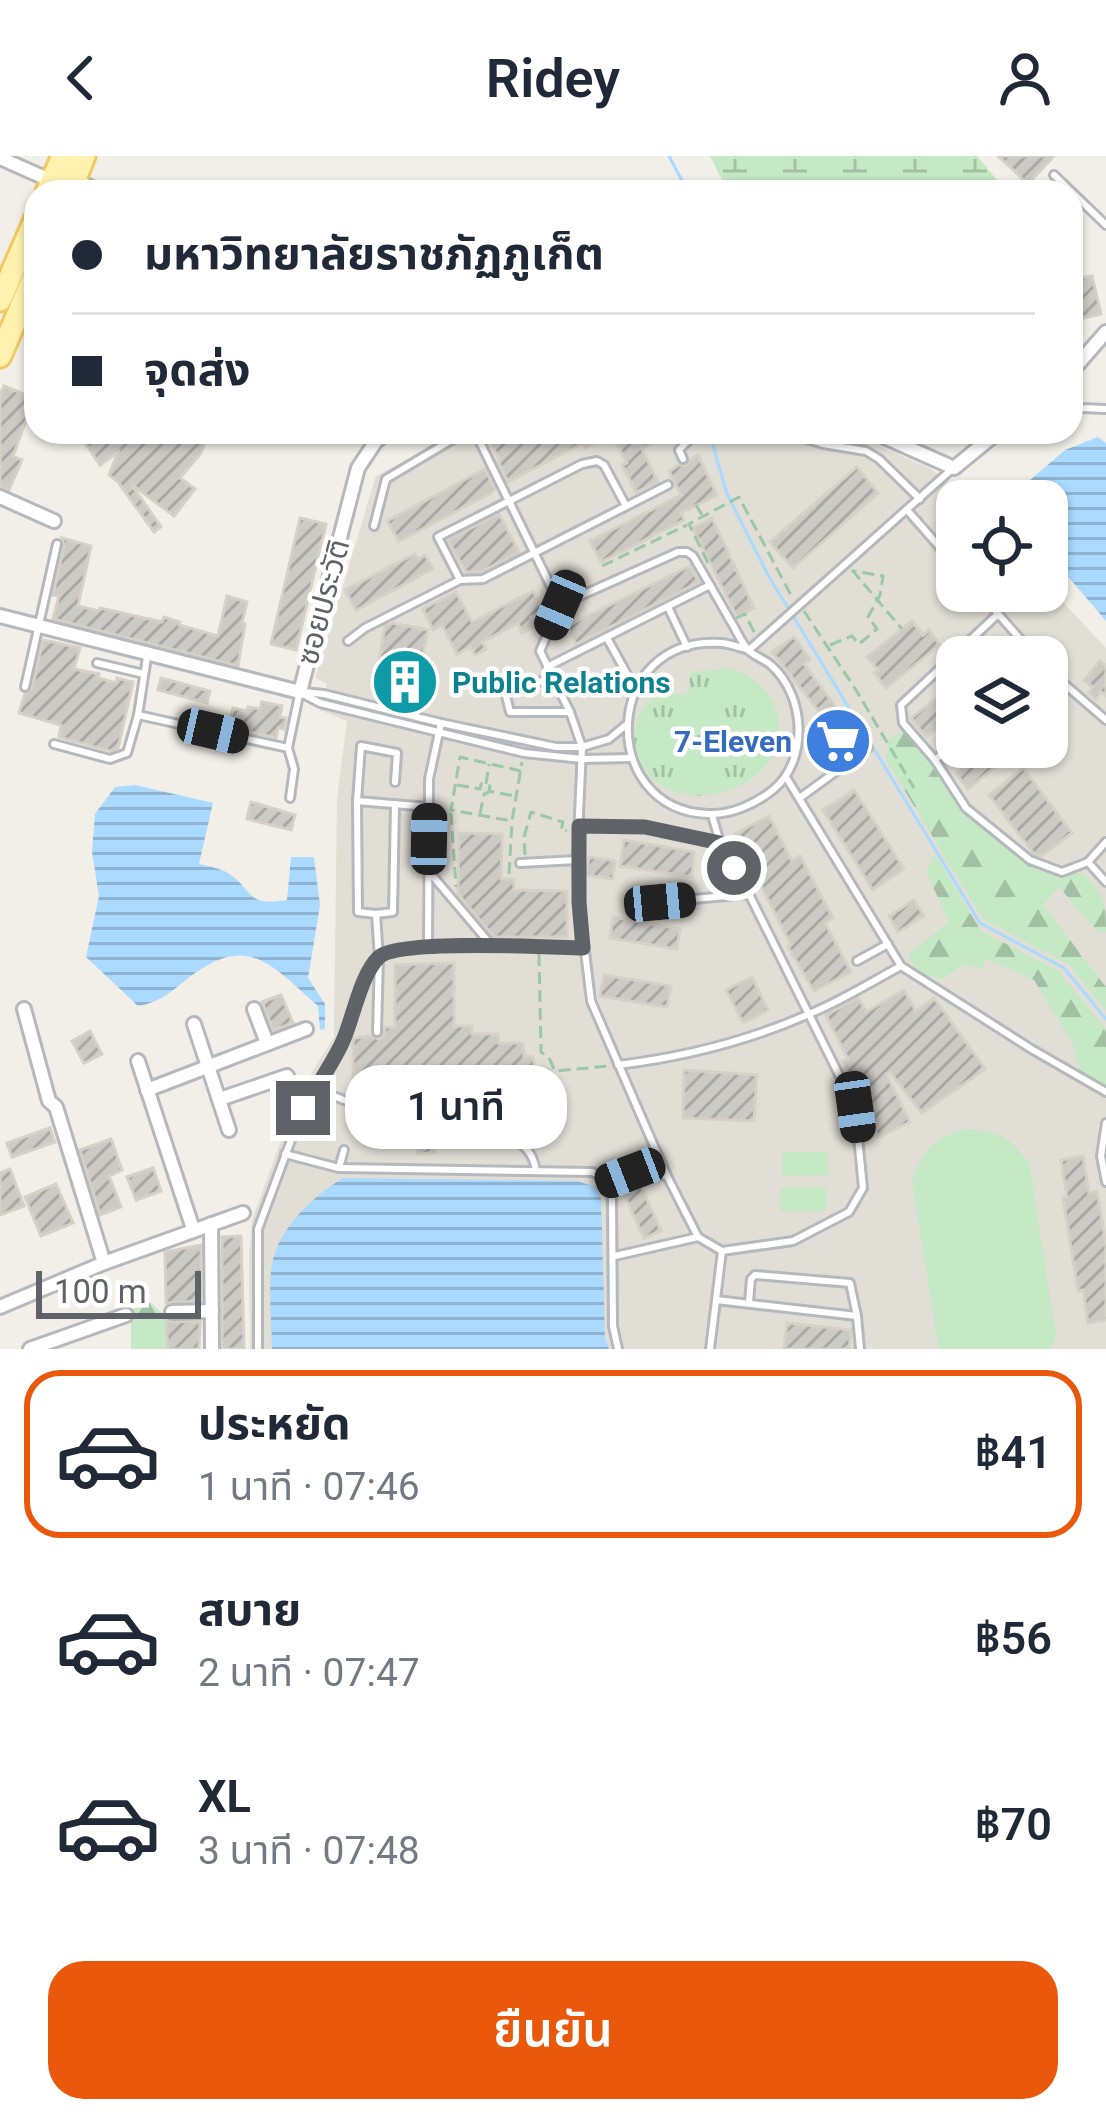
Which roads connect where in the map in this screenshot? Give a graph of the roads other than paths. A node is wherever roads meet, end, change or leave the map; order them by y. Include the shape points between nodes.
1 (84, 156) edge
2 (0, 158) edge
3 (1054, 176) dead end
4 (48, 180) edge
5 (66, 180) edge
6 (1058, 180) edge
7 (1083, 203) edge
8 (1106, 224) edge
9 (24, 245) edge
10 (1, 296) edge
11 (24, 300) edge
12 (1106, 332) edge
13 (0, 356) edge
14 (1083, 358) edge
15 (374, 444) edge
16 (445, 444) edge
17 (481, 444) edge
18 (685, 444) edge
19 (823, 444) edge
20 (900, 444) edge
21 (983, 444) edge
22 (683, 459) dead end
23 (954, 468) junction
24 (668, 485) dead end
25 (0, 497) edge
26 (920, 499) junction
27 (508, 502) junction
28 (626, 506) junction
29 (908, 511) junction
30 (54, 521) dead end
31 (374, 526) dead end
32 (936, 543) edge
33 (58, 544) dead end
34 (534, 554) junction
35 (460, 580) junction
36 (710, 585) junction
37 (560, 605) junction
38 (668, 607) junction
39 (998, 614) joint
40 (0, 616) edge
41 (40, 625) junction
42 (1017, 636) edge
43 (607, 638) junction
44 (348, 641) dead end
45 (688, 647) junction
46 (749, 650) junction
47 (148, 653) junction
48 (97, 663) dead end
49 (547, 667) junction
50 (144, 674) junction
51 (554, 679) junction
52 (25, 687) dead end
53 (1068, 687) edge
54 (634, 688) junction
55 (300, 692) junction
56 (570, 712) junction
57 (138, 715) junction
58 (1106, 720) edge
59 (441, 723) junction
60 (627, 725) junction
61 (438, 734) junction
62 (54, 744) dead end
63 (583, 747) junction
64 (288, 748) junction
65 (868, 748) dead end
66 (632, 758) junction
67 (582, 759) junction
68 (934, 760) joint
69 (787, 777) junction
70 (395, 782) dead end
71 (290, 797) dead end
72 (801, 797) junction
73 (358, 801) junction
74 (395, 804) junction
75 (429, 807) junction
76 (712, 814) junction
77 (579, 826) junction
78 (1106, 842) edge
79 (720, 843) junction
80 (578, 860) junction
81 (522, 862) road end
82 (1088, 862) junction
83 (429, 871) junction
84 (1106, 881) edge
85 (749, 894) junction
86 (660, 902) dead end
87 (376, 914) junction
88 (888, 944) junction
89 (428, 946) junction
90 (493, 947) junction
91 (583, 948) junction
92 (379, 958) junction
93 (857, 961) dead end
94 (901, 966) junction
95 (24, 1009) dead end
96 (254, 1009) dead end
97 (810, 1014) junction
98 (194, 1024) dead end
99 (306, 1029) dead end
100 (377, 1032) dead end
101 (267, 1043) junction
102 (138, 1061) dead end
103 (617, 1066) junction
104 (208, 1067) junction
105 (287, 1076) dead end
106 (316, 1089) junction
107 (147, 1090) junction
108 (1106, 1092) edge
109 (220, 1099) junction
110 (349, 1102) dead end
111 (1106, 1124) edge
112 (229, 1130) dead end
113 (447, 1141) dead end
114 (344, 1150) dead end
115 (285, 1154) junction
116 (339, 1168) junction
117 (536, 1171) junction
118 (667, 1176) junction
119 (607, 1182) junction
120 (1106, 1182) edge
121 (243, 1213) dead end
122 (211, 1224) junction
123 (193, 1229) junction
124 (698, 1237) junction
125 (722, 1251) junction
126 (615, 1256) junction
127 (104, 1263) junction
128 (716, 1300) junction
129 (1, 1302) edge
130 (748, 1304) junction
131 (212, 1311) junction
132 (172, 1312) dead end
133 (126, 1315) dead end
134 (857, 1316) junction
135 (30, 1349) edge
136 (212, 1349) edge
137 (258, 1349) edge
138 (618, 1349) edge
139 (710, 1349) edge
140 (860, 1349) edge

1 - 5 main road
2 - 4 street
3 - 6 lane
7 - 8 lane
9 - 10 main road
11 - 13 main road
12 - 14 street
15 - 55 street, ซอยประวัติ via 358,468
16 - 31 lane via 386,479
17 - 27 lane
18 - 22 lane
19 - 26 lane via 866,451
20 - 23 street
21 - 23 street
23 - 26 lane
24 - 28 lane
25 - 30 street
26 - 29 lane
27 - 28 lane via 597,461
27 - 34 lane
27 - 35 lane via 438,537
28 - 34 lane
29 - 32 lane
29 - 46 lane
33 - 41 lane
34 - 35 lane via 483,579
34 - 37 lane
35 - 44 lane
36 - 37 lane via 693,556 678,552
36 - 38 lane
36 - 46 lane
37 - 49 lane via 540,651
38 - 43 lane
38 - 45 lane
39 - 42 lane
39 - 68 lane via 901,705 903,723
40 - 41 street, ซอยประวัติ
41 - 47 street, ซอยประวัติ
41 - 52 lane
43 - 49 lane
43 - 54 lane
45 - 46 lane
45 - 54 lane via 663,658
46 - 69 lane via 781,677 798,715
47 - 50 lane
47 - 55 street, ซอยประวัติ
48 - 50 lane
49 - 51 lane
50 - 57 lane
51 - 56 lane
51 - 56 lane via 504,688 510,712
53 - 58 lane
54 - 60 lane
55 - 59 lane
55 - 61 lane
55 - 64 lane
56 - 63 lane
57 - 62 lane via 128,753 119,758
57 - 64 lane
59 - 61 lane
59 - 63 lane
60 - 63 lane
60 - 66 lane
61 - 67 lane
61 - 75 lane
63 - 67 lane
64 - 71 lane
65 - 72 lane
66 - 67 lane
66 - 76 lane via 658,795
67 - 77 lane
68 - 82 lane via 966,808 1030,860 1062,872
69 - 72 lane
69 - 76 lane via 748,806
70 - 73 lane via 398,753 361,746
72 - 88 lane
73 - 74 lane
73 - 87 lane via 358,912
74 - 75 lane
74 - 87 lane via 393,912
75 - 83 lane
76 - 79 lane
77 - 79 lane via 645,827
77 - 80 lane
78 - 82 lane
79 - 85 lane
80 - 81 lane
80 - 91 lane
82 - 84 lane
83 - 89 lane
83 - 90 lane
85 - 86 lane
85 - 97 lane
87 - 92 lane
88 - 93 lane
88 - 94 lane
89 - 90 lane
89 - 92 lane
90 - 91 lane
91 - 103 lane via 591,1001
92 - 100 lane
92 - 106 lane
94 - 97 lane
94 - 108 lane
95 - 127 street
96 - 101 street
97 - 103 lane via 722,1046
97 - 125 lane via 855,1107 863,1187 849,1212 793,1241
98 - 104 street
99 - 101 street
101 - 104 street
102 - 107 street
103 - 118 lane
104 - 107 street
104 - 109 street
105 - 109 street
106 - 110 lane
106 - 115 lane
107 - 123 street
109 - 112 street
111 - 120 lane
113 - 117 lane via 516,1139
114 - 116 lane
115 - 116 lane
115 - 137 lane via 258,1229
116 - 117 lane
117 - 119 lane via 592,1172
118 - 119 lane via 647,1171
118 - 124 lane
119 - 126 lane
121 - 122 street
122 - 123 street
122 - 131 street
123 - 127 street
124 - 125 lane
124 - 126 lane
125 - 128 lane
126 - 138 lane
127 - 129 street
128 - 130 lane
128 - 139 lane
130 - 134 lane
130 - 134 lane via 755,1275 850,1283
131 - 132 street
131 - 136 street
133 - 135 street
134 - 140 lane

